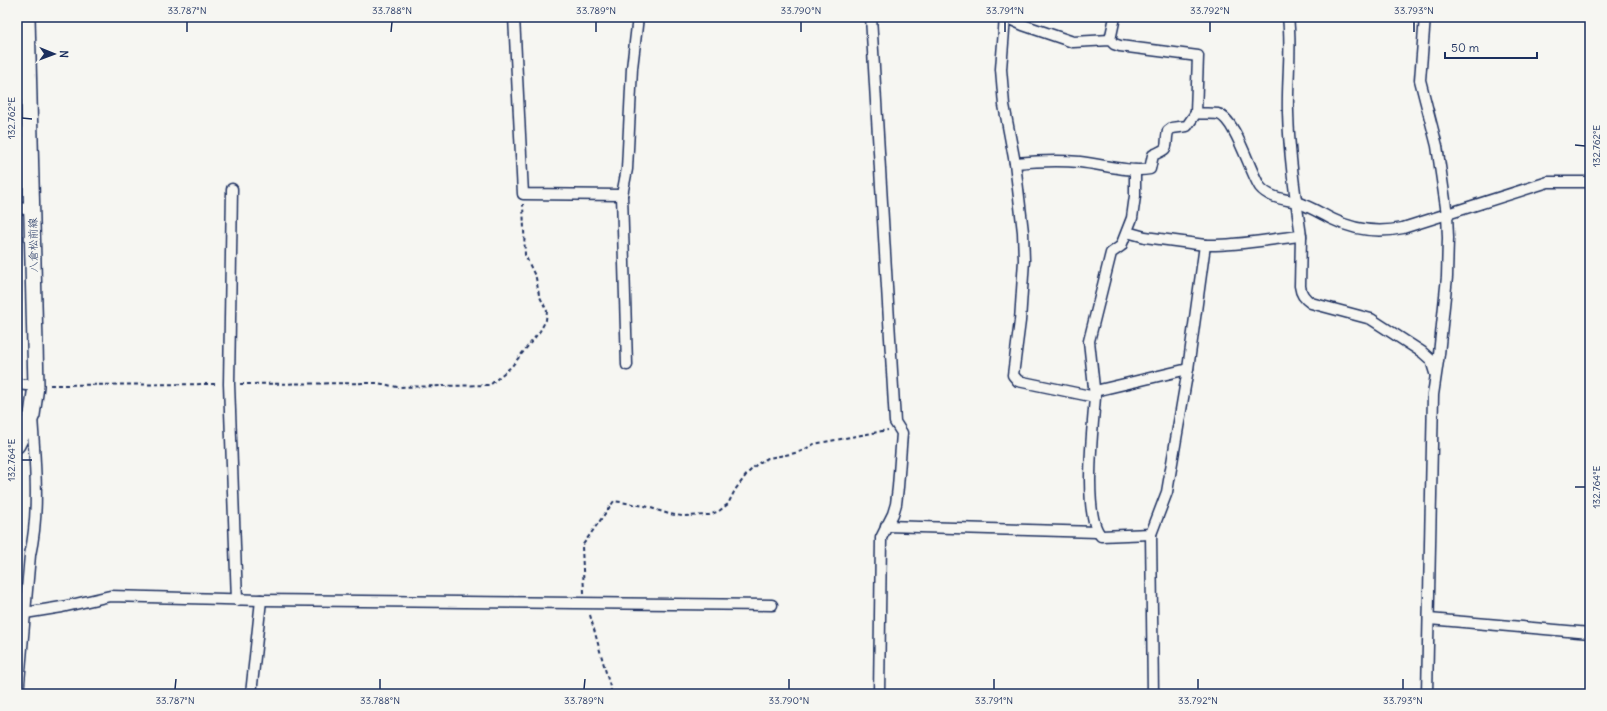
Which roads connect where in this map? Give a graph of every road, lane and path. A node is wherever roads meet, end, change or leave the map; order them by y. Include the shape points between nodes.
1 (27, 17) edge
2 (514, 17) edge
3 (638, 17) edge
4 (871, 17) edge
5 (1004, 17) edge
6 (1115, 17) edge
7 (1288, 17) edge
8 (1425, 17) edge
9 (1110, 40) junction
10 (1196, 113) junction
11 (1015, 162) junction
12 (1135, 170) junction
13 (1590, 182) edge
14 (232, 189) dead end
15 (523, 194) junction
16 (622, 195) junction
17 (1296, 202) junction
18 (17, 207) edge
19 (32, 211) junction
20 (1448, 214) junction
21 (1127, 232) junction
22 (1301, 236) junction
23 (1205, 245) junction
24 (627, 365) dead end
25 (1188, 369) junction
26 (1436, 374) junction
27 (17, 384) edge
28 (229, 384) junction
29 (36, 386) junction
30 (1095, 394) junction
31 (32, 415) junction
32 (899, 428) junction
33 (17, 445) edge
34 (886, 526) junction
35 (1097, 532) junction
36 (1151, 534) junction
37 (237, 600) junction
38 (261, 600) junction
39 (586, 604) junction
40 (772, 605) dead end
41 (26, 613) junction
42 (1429, 619) junction
43 (1590, 633) edge
44 (18, 694) edge
45 (251, 694) edge
46 (612, 694) edge
47 (879, 694) edge
48 (1153, 694) edge
49 (1427, 694) edge

1 - 19 main road, 八倉松前線
2 - 15 street
3 - 16 street via 632,68 627,169
4 - 32 street via 895,422
5 - 9 street via 1073,42
5 - 11 street via 1001,68 1004,106
6 - 9 street
7 - 17 street via 1289,146
8 - 20 street via 1420,80 1437,146
9 - 10 street via 1120,46 1198,56
10 - 12 street via 1187,126 1168,131 1167,147 1153,155 1150,169
10 - 17 street via 1218,114 1227,121 1240,142 1260,187 1281,199
11 - 12 street via 1081,162
11 - 30 street via 1024,260 1013,375 1018,381
12 - 21 street via 1135,196
13 - 20 street via 1548,182
14 - 28 street
15 - 16 street
15 - 28 path via 525,255 547,311 546,320 512,366 490,385 397,387 378,382
16 - 24 street
17 - 20 street via 1352,227 1386,231
17 - 22 street
18 - 19 street
19 - 29 main road, 八倉松前線
20 - 26 street via 1447,277
21 - 23 street
21 - 30 street via 1121,246 1111,253 1089,341
22 - 23 street via 1251,243
22 - 26 street via 1300,286 1304,299 1371,319 1422,352 1431,360
23 - 25 street
25 - 30 street
25 - 36 street via 1167,492
26 - 42 street via 1433,395
27 - 29 street
28 - 29 path
28 - 37 street
29 - 31 main road, 八倉松前線
30 - 35 street via 1090,485
31 - 33 main road, 八倉松前線
31 - 41 street via 35,510
32 - 34 street via 902,433 898,487 893,514
32 - 39 path via 814,444 802,451 768,458 747,474 728,504 719,511 709,514 682,516 614,501 582,546
34 - 35 street
34 - 47 street via 881,538
35 - 36 street via 1101,536
36 - 48 street
37 - 38 street
37 - 41 street via 110,596
38 - 39 street
38 - 45 street
39 - 40 street
39 - 46 path
41 - 44 street
42 - 43 street
42 - 49 street

